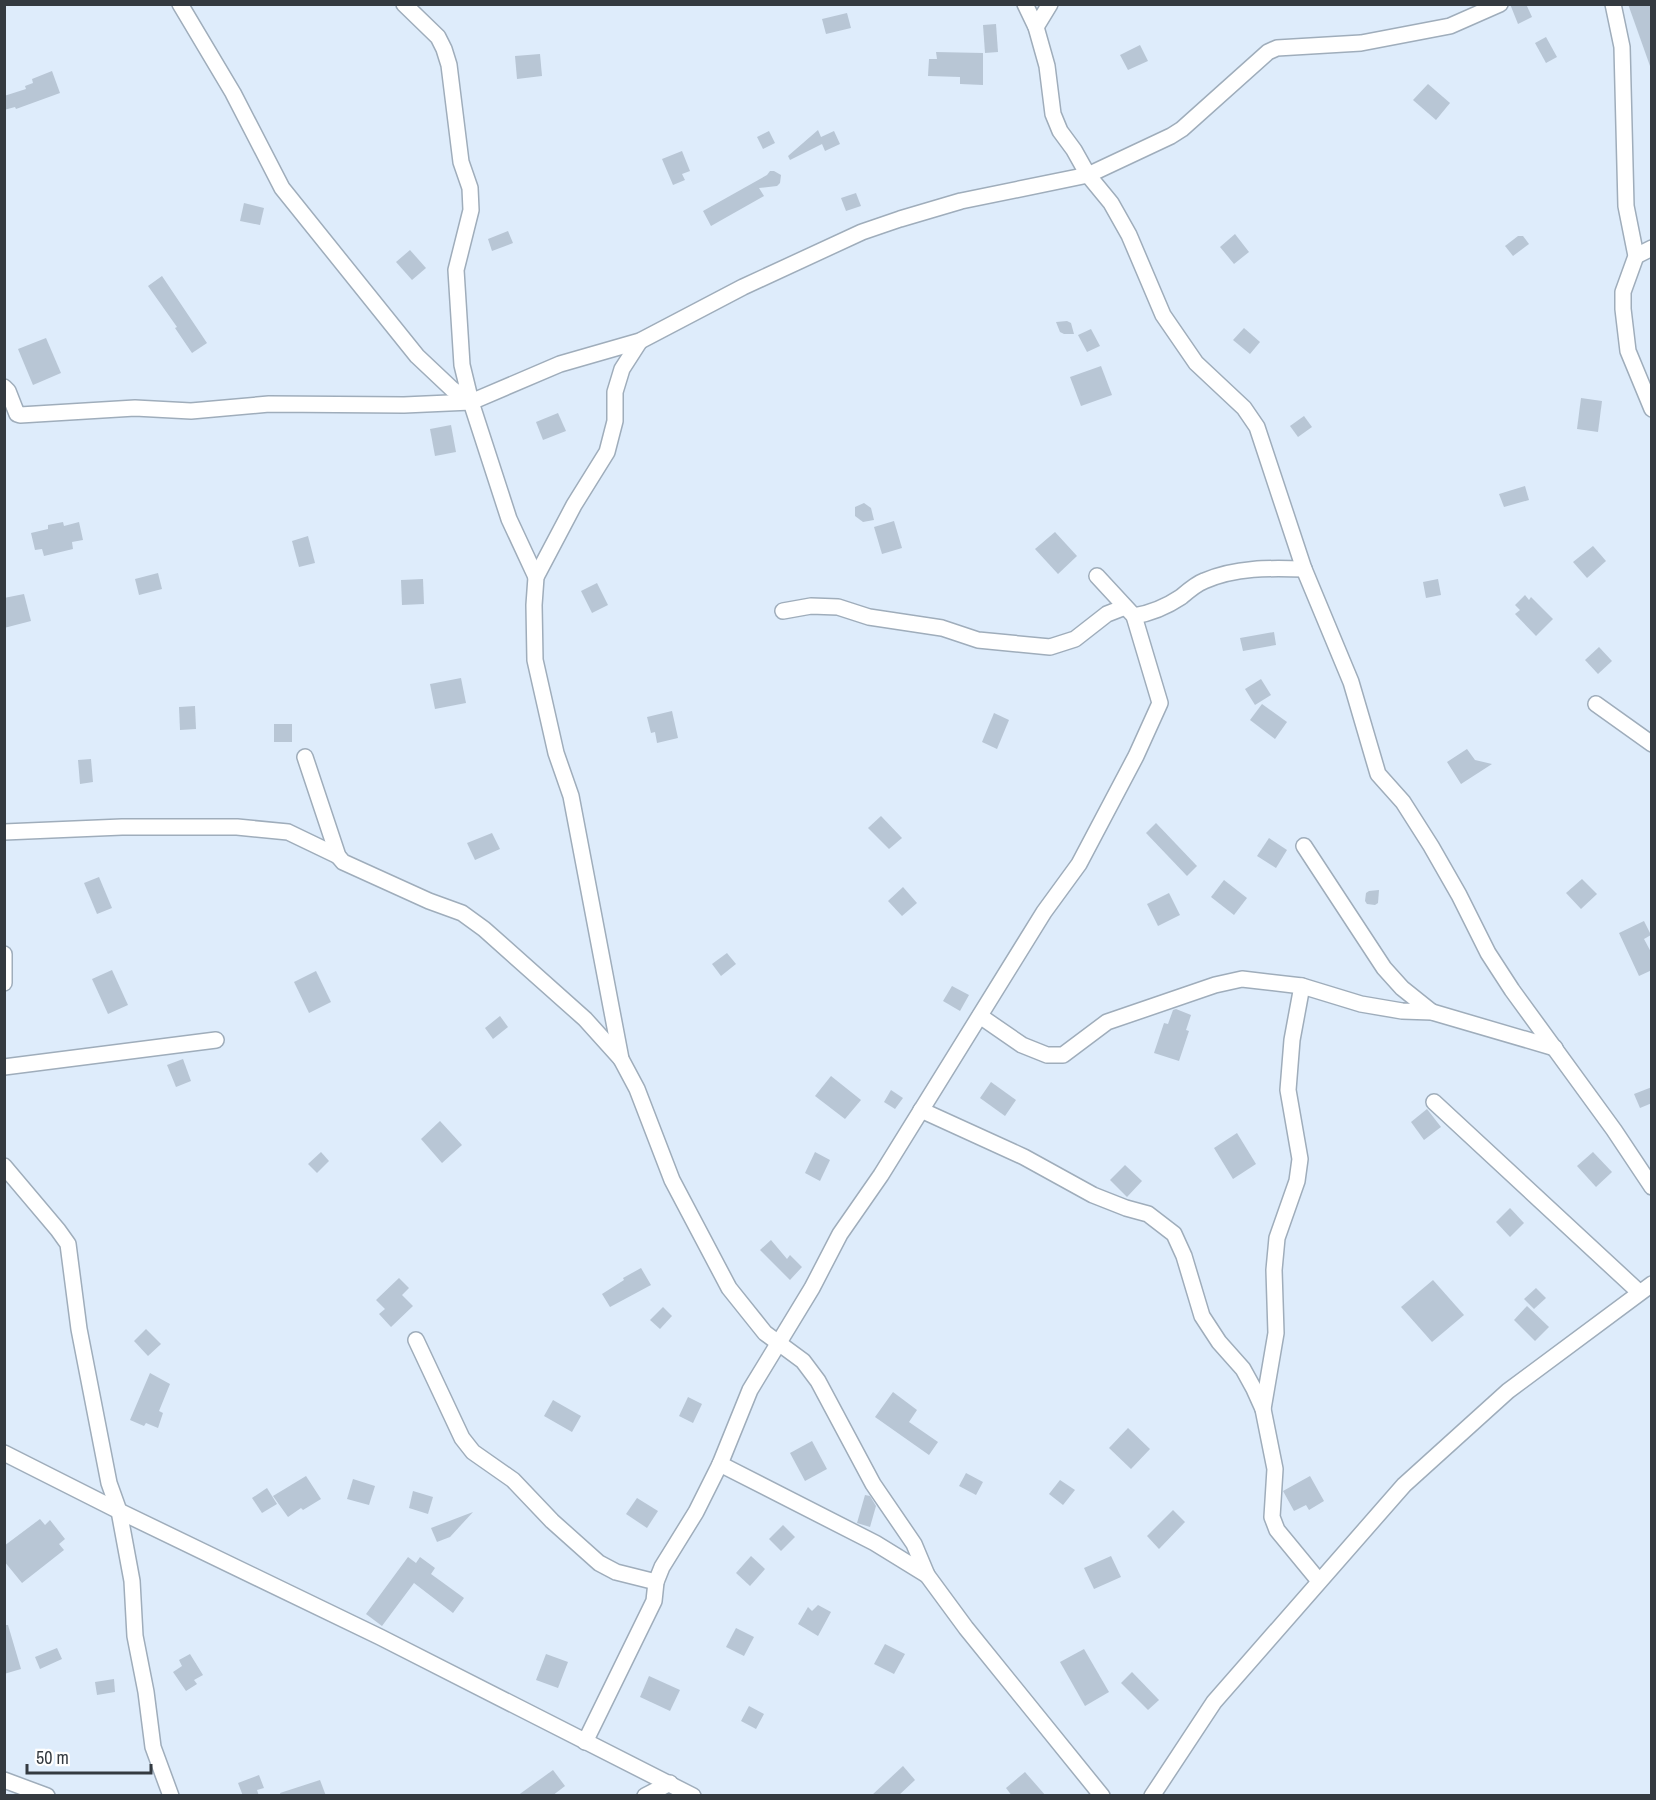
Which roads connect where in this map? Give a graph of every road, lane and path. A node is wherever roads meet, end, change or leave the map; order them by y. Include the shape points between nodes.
1 (180, 4) edge
2 (404, 4) edge
3 (1025, 4) edge
4 (1050, 4) edge
5 (1500, 4) edge
6 (1613, 4) edge
7 (1036, 27) junction
8 (1088, 175) junction
9 (1652, 248) edge
10 (1636, 256) junction
11 (640, 341) junction
12 (4, 387) edge
13 (471, 402) junction
14 (1652, 409) edge
15 (1304, 569) junction
16 (1096, 576) dead end
17 (536, 577) junction
18 (783, 610) dead end
19 (1130, 612) junction
20 (1596, 704) dead end
21 (1652, 744) edge
22 (305, 757) dead end
23 (4, 831) edge
24 (1304, 846) dead end
25 (338, 856) junction
26 (4, 954) edge
27 (4, 983) edge
28 (1302, 986) junction
29 (1432, 1011) junction
30 (980, 1016) junction
31 (216, 1040) dead end
32 (1555, 1048) junction
33 (621, 1059) junction
34 (4, 1067) edge
35 (1434, 1102) dead end
36 (921, 1110) junction
37 (4, 1166) edge
38 (1652, 1187) edge
39 (1645, 1288) edge
40 (416, 1340) dead end
41 (779, 1344) junction
42 (1263, 1409) junction
43 (4, 1452) edge
44 (720, 1464) junction
45 (119, 1511) junction
46 (927, 1575) junction
47 (1319, 1581) junction
48 (656, 1582) junction
49 (585, 1742) junction
50 (4, 1780) edge
51 (670, 1783) junction
52 (47, 1796) edge
53 (171, 1796) edge
54 (645, 1796) edge
55 (693, 1796) edge
56 (1102, 1796) edge
57 (1152, 1796) edge

1 - 13 street via 234,93 282,188 417,356
2 - 13 street via 438,37 444,49 461,162 470,188 471,210 456,270 462,365
3 - 7 street
4 - 7 street
5 - 8 street via 1450,26 1361,43 1277,48 1182,129
6 - 10 street via 1622,47 1626,206
7 - 8 street via 1047,66 1053,114
8 - 11 street via 961,201 862,232 743,287
8 - 15 street via 1111,203 1129,235 1163,315 1196,363 1244,408 1257,427
9 - 10 street
10 - 14 street via 1623,292 1623,309 1628,351
11 - 13 street via 560,364
11 - 17 street via 622,369 615,392 615,421 607,453
12 - 13 street via 20,416 135,408 191,411 296,403
13 - 17 street via 509,519
15 - 19 street via 1269,567 1219,575 1154,612
15 - 32 street via 1351,682 1377,774 1408,811 1459,895 1488,953
16 - 19 street
17 - 33 street via 535,660 556,753 571,796
18 - 19 street via 838,607 869,617 942,628 978,640 1050,647 1075,639 1107,614
19 - 30 street via 1160,703 1157,714 1079,864 1044,912
20 - 21 street
22 - 25 street
23 - 25 street via 237,827 288,832
24 - 29 street via 1384,968
25 - 33 street via 353,868 462,913 585,1019
26 - 27 street
28 - 29 street via 1361,1004
28 - 30 street via 1242,980 1215,985 1107,1022 1063,1055 1047,1055 1022,1045
28 - 42 street via 1288,1090 1300,1159 1297,1181 1277,1238 1276,1334
29 - 32 street
30 - 36 street
31 - 34 street
32 - 38 street
33 - 41 street via 637,1089 672,1180 729,1288 765,1333
35 - 39 street
36 - 41 street via 840,1234
36 - 42 street via 1024,1157 1093,1195 1161,1222 1174,1234 1184,1256 1202,1316 1243,1370
37 - 45 street via 68,1244 79,1329 109,1484
39 - 47 street via 1508,1391 1404,1485
40 - 48 street via 462,1438 473,1452 513,1480 599,1563 616,1572
41 - 44 street via 750,1390
41 - 46 street via 803,1361 818,1381 873,1484 914,1544
42 - 47 street via 1275,1469 1272,1517 1277,1530
43 - 45 street
44 - 46 street via 875,1543
44 - 48 street
45 - 49 street via 380,1637
45 - 53 street via 153,1747
46 - 56 street
47 - 57 street via 1214,1702
48 - 49 street via 654,1601
49 - 51 street
50 - 52 street
51 - 54 street
51 - 55 street

